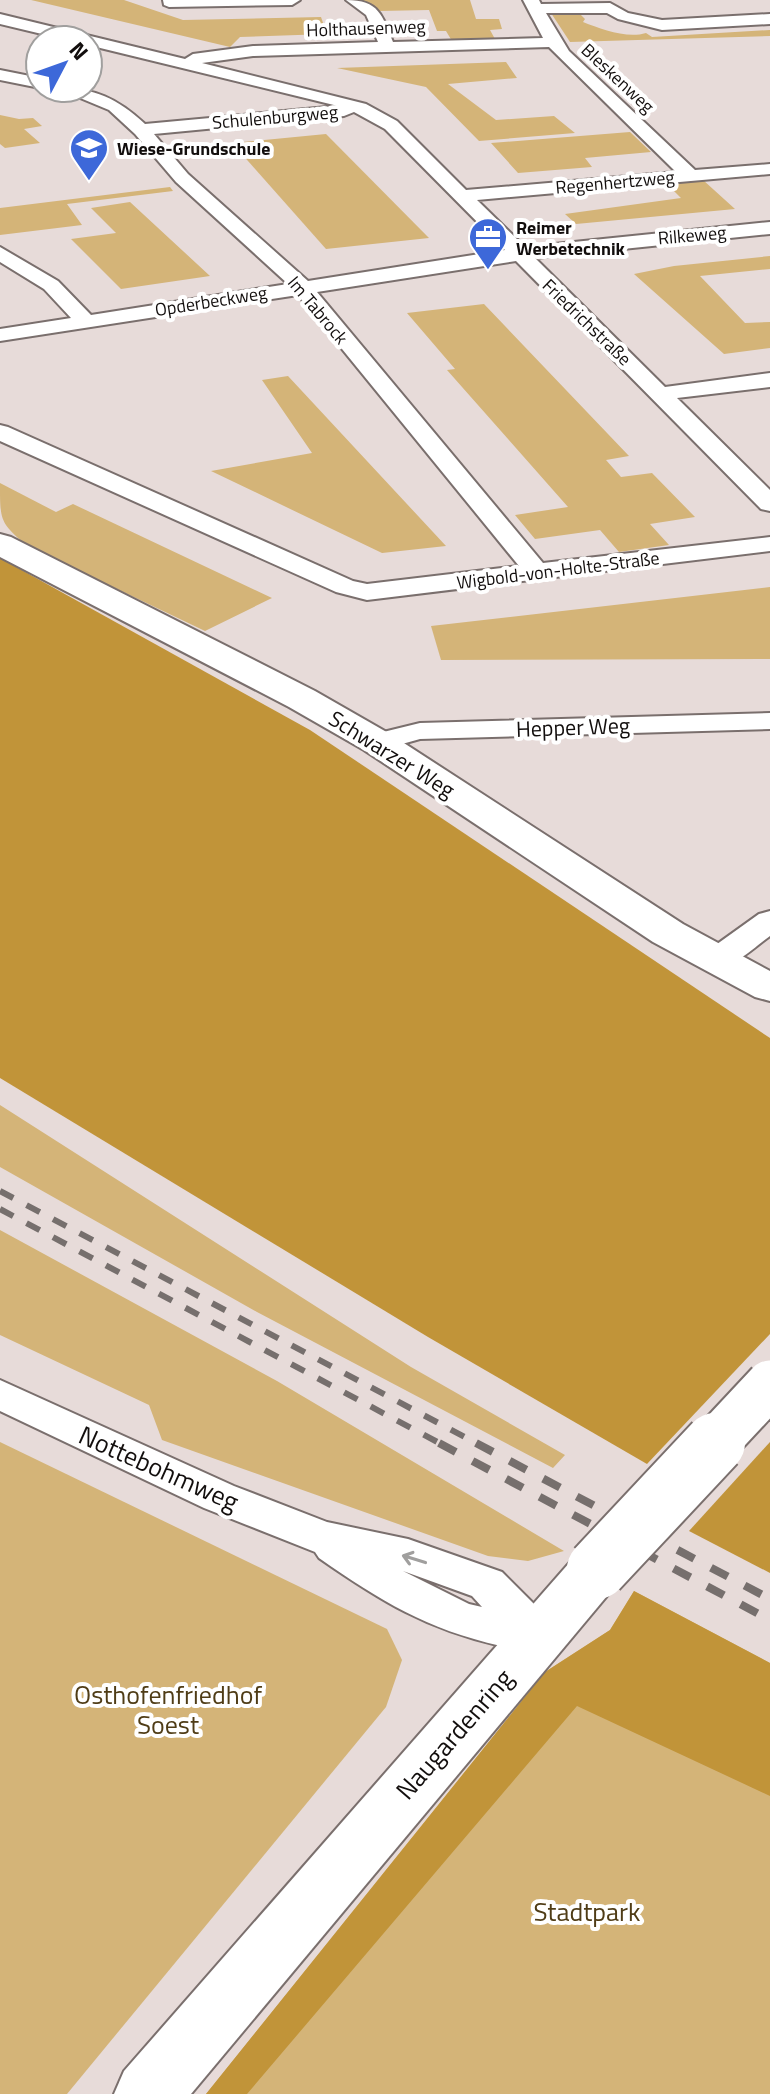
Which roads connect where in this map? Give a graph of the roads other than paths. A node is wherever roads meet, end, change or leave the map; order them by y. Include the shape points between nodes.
1 (292, 0) edge
2 (354, 0) edge
3 (169, 2) edge
4 (610, 4) edge
5 (533, 5) edge
6 (0, 19) edge
7 (770, 19) edge
8 (24, 25) edge
9 (24, 35) edge
10 (14, 38) dead end
11 (553, 42) junction
12 (104, 44) edge
13 (388, 48) junction
14 (181, 63) junction
15 (0, 75) edge
16 (24, 80) edge
17 (104, 100) edge
18 (360, 108) junction
19 (141, 130) junction
20 (770, 169) edge
21 (691, 176) junction
22 (459, 196) junction
23 (770, 228) edge
24 (0, 253) edge
25 (518, 255) junction
26 (302, 286) junction
27 (86, 321) junction
28 (0, 335) edge
29 (770, 380) edge
30 (660, 394) junction
31 (0, 432) edge
32 (770, 504) edge
33 (0, 544) edge
34 (770, 544) edge
35 (538, 573) junction
36 (770, 721) edge
37 (377, 742) junction
38 (770, 921) edge
39 (717, 959) junction
40 (770, 988) edge
41 (770, 1384) edge
42 (0, 1394) edge
43 (539, 1637) junction
44 (148, 2094) edge

1 - 3 street
2 - 13 street via 373,13
4 - 5 street
4 - 7 street via 623,16 662,25
5 - 11 street, Bleskenweg
6 - 8 street, Friedrichstraße
9 - 10 street
11 - 13 street, Holthausenweg
11 - 21 street, Bleskenweg
12 - 14 street, Friedrichstraße
13 - 14 street, Holthausenweg via 253,51
14 - 18 street, Friedrichstraße
15 - 16 street
17 - 19 street, Im Tabrock
18 - 19 street, Schulenburgweg
18 - 22 street, Friedrichstraße via 391,125
19 - 26 street, Im Tabrock via 182,178
20 - 21 street, Regenhertzweg
21 - 22 street, Regenhertzweg
22 - 25 street, Friedrichstraße
23 - 25 street, Rilkeweg
24 - 27 street via 51,285
25 - 26 street, Opderbeckweg
25 - 30 street, Friedrichstraße
26 - 27 street, Opderbeckweg
26 - 35 street, Im Tabrock
27 - 28 street, Opderbeckweg
29 - 30 street
30 - 32 street, Friedrichstraße
31 - 35 street, Wigbold-von-Holte-Straße via 345,587 392,591
33 - 37 street, Schwarzer Weg
34 - 35 street, Wigbold-von-Holte-Straße
36 - 37 street, Hepper Weg via 420,731
37 - 39 street, Schwarzer Weg via 632,910
38 - 39 street
39 - 40 street, Schwarzer Weg
41 - 43 street, Naugardenring, bridge
42 - 43 street, Nottebohmweg via 219,1497 321,1537 387,1583 459,1619
43 - 44 street, Naugardenring

